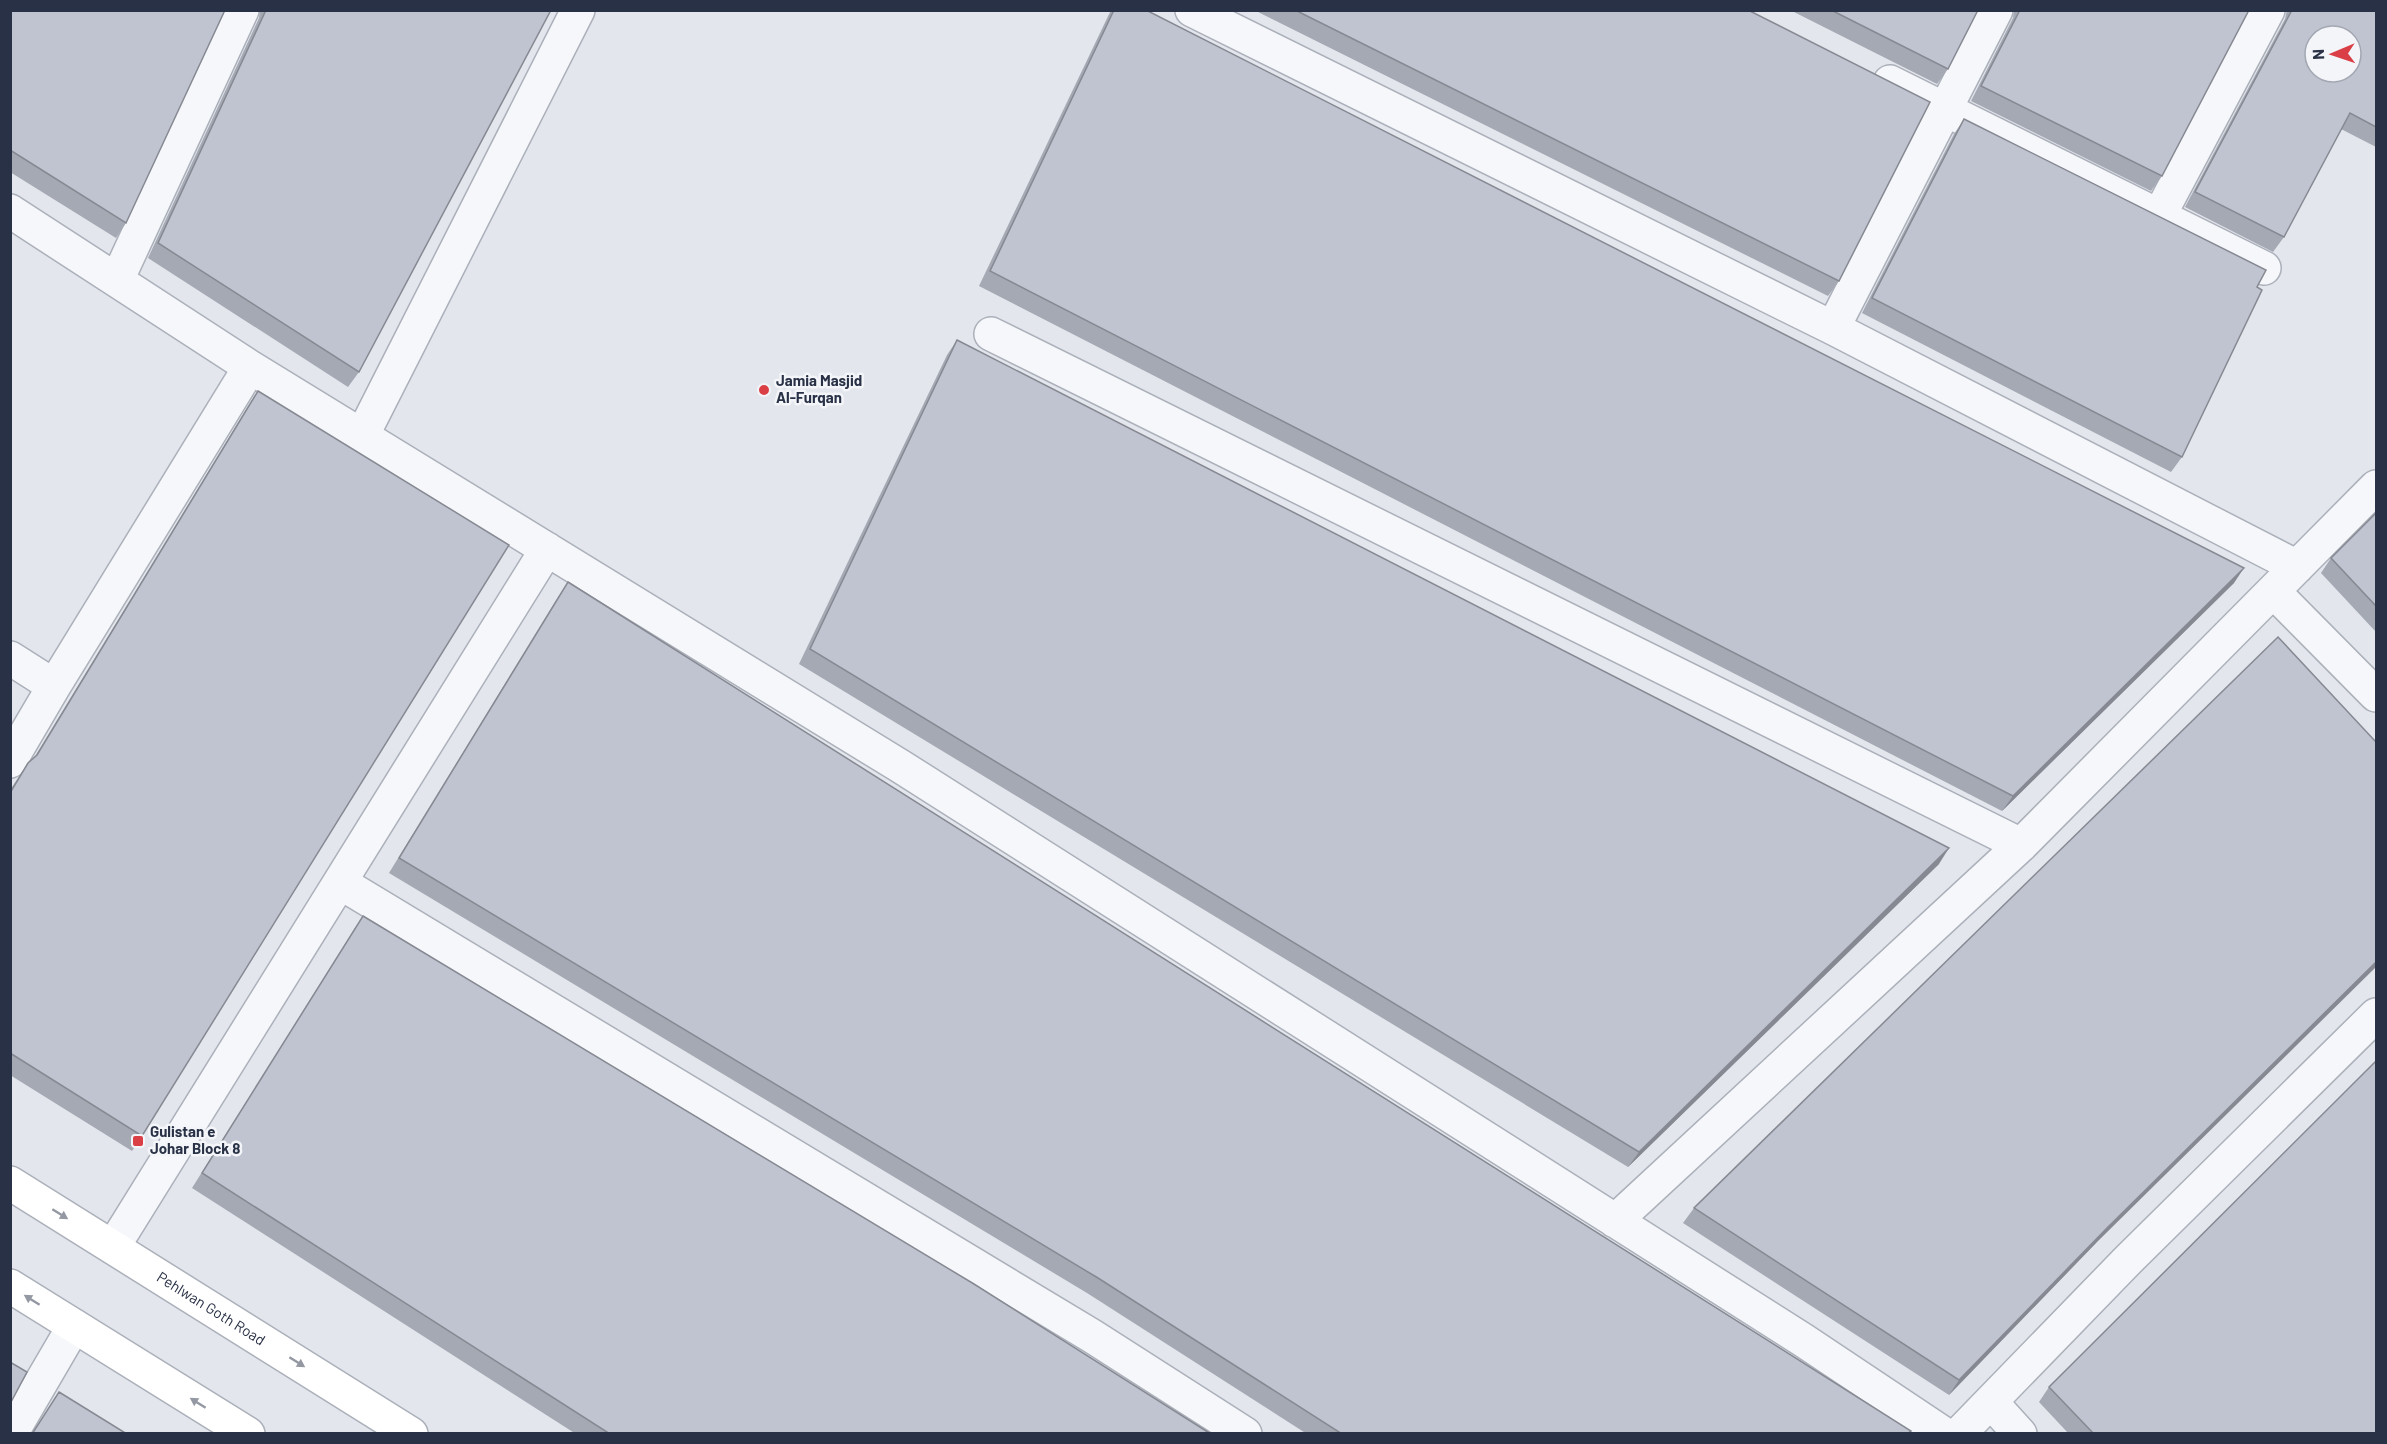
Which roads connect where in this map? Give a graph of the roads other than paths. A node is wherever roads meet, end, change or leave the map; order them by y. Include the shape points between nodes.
1 (242, 10) edge
2 (578, 10) edge
3 (1192, 10) edge
4 (1996, 10) edge
5 (2268, 10) edge
6 (1861, 68) edge
7 (1944, 110) junction
8 (10, 211) edge
9 (2159, 216) junction
10 (2264, 268) edge
11 (117, 280) junction
12 (1833, 328) junction
13 (991, 334) dead end
14 (250, 367) junction
15 (362, 436) junction
16 (2376, 487) edge
17 (547, 549) junction
18 (2297, 567) junction
19 (2273, 591) junction
20 (10, 658) edge
21 (54, 686) junction
22 (2376, 695) edge
23 (10, 761) edge
24 (2021, 845) junction
25 (341, 883) junction
26 (2376, 1015) edge
27 (10, 1183) edge
28 (1615, 1221) junction
29 (113, 1247) junction
30 (10, 1287) edge
31 (74, 1326) junction
32 (1990, 1402) junction
33 (11, 1434) edge
34 (248, 1434) edge
35 (411, 1434) edge
36 (1245, 1434) edge
37 (1944, 1434) edge
38 (1959, 1434) edge
39 (2020, 1434) edge

1 - 11 street
2 - 15 street
3 - 12 street
4 - 7 street
5 - 9 street
6 - 7 street
7 - 9 street
7 - 12 street
8 - 11 street
9 - 10 street
11 - 14 street
12 - 18 street
13 - 24 street
14 - 15 street
14 - 21 street
15 - 17 street
16 - 18 street
17 - 25 street
17 - 28 street via 900,766
18 - 19 street
19 - 22 street
19 - 24 street
20 - 21 street
21 - 23 street
24 - 28 street
25 - 29 street
25 - 36 street via 1092,1336
26 - 32 street
27 -> 29 main road, Pehlwan Goth Road
28 - 37 street
29 -> 35 main road, Pehlwan Goth Road
31 -> 30 main road
31 - 33 street
34 -> 31 main road
32 - 38 street
32 - 39 street

